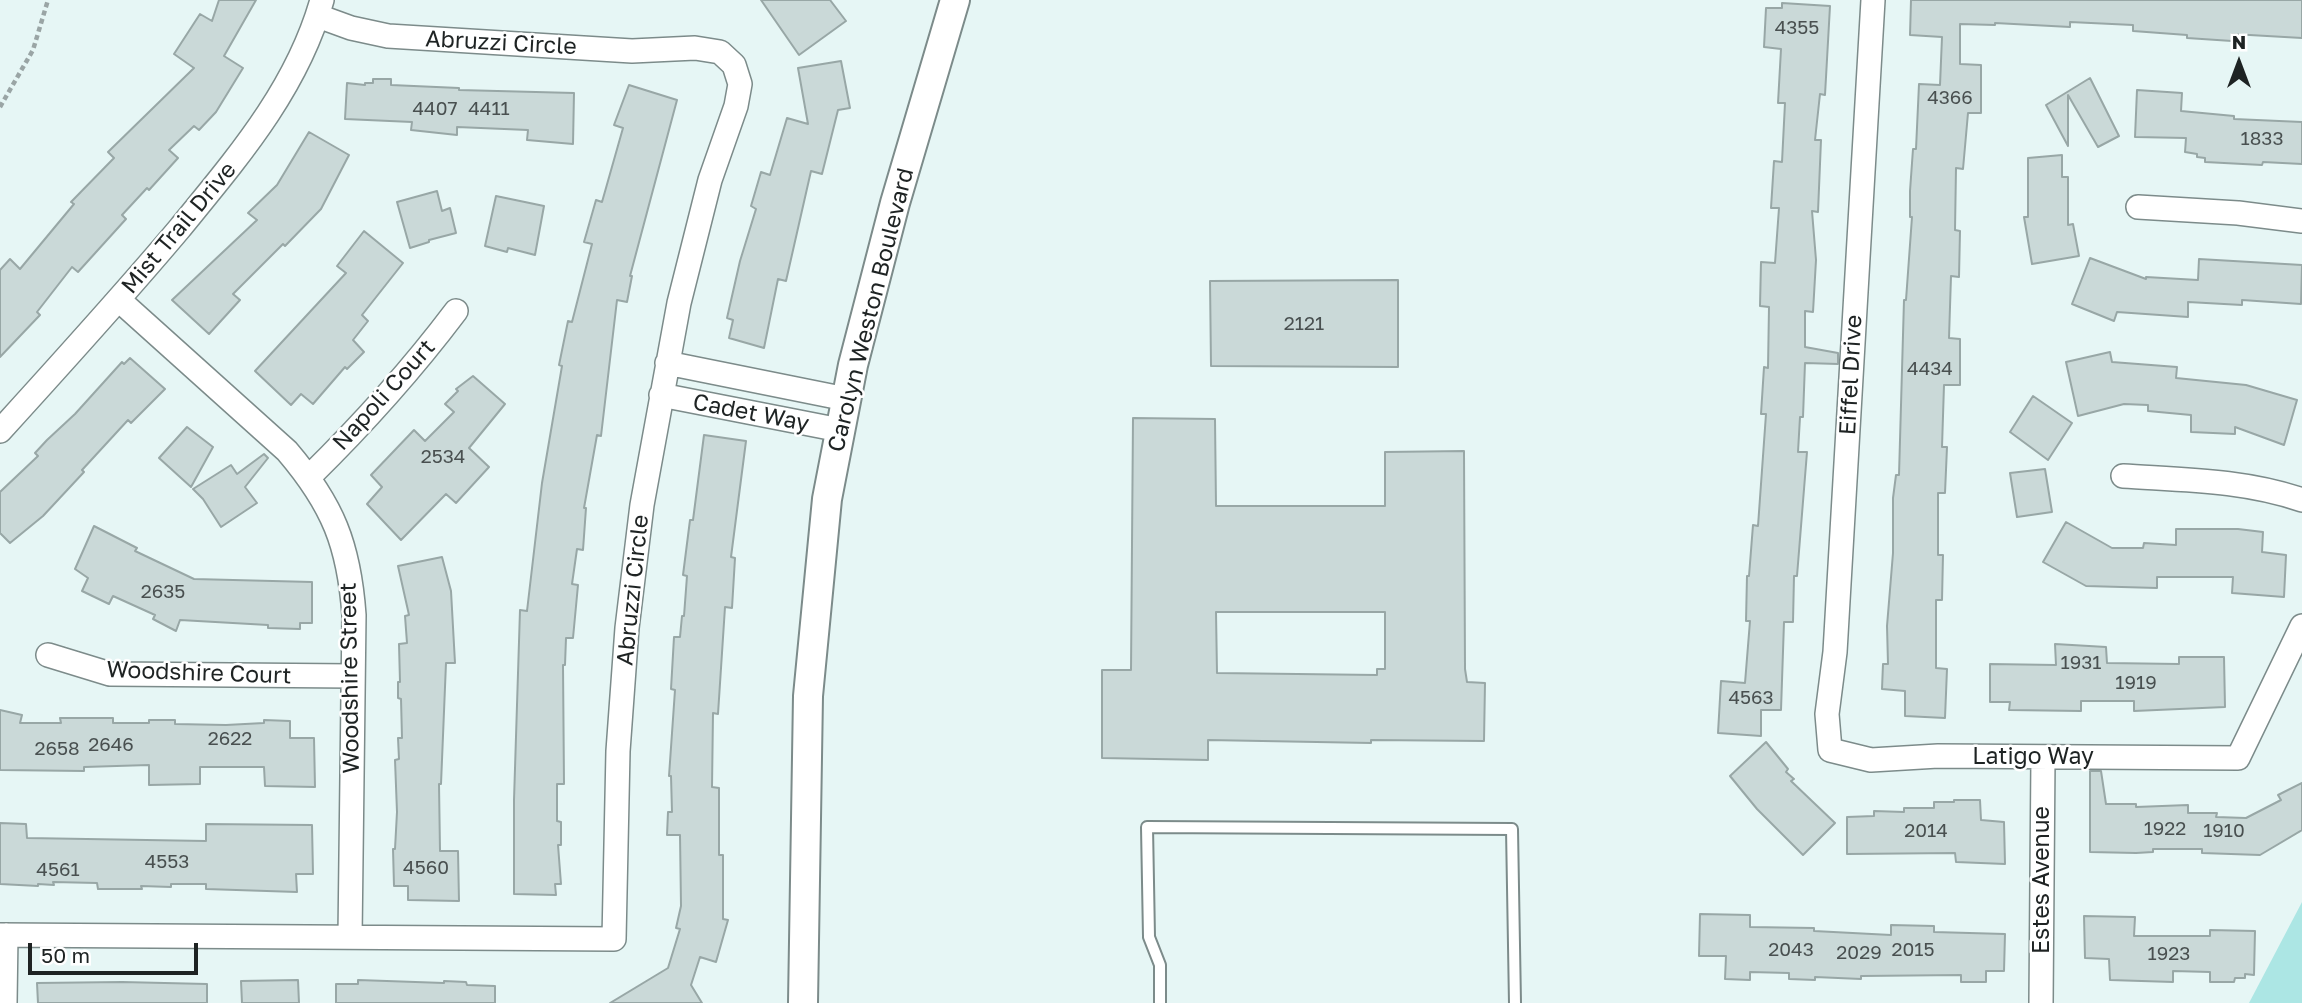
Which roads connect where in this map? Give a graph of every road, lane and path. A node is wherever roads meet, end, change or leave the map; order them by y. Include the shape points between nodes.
1 (48, 0) edge
2 (955, 0) edge
3 (1873, 0) edge
4 (320, 8) edge
5 (0, 107) edge
6 (2138, 207) dead end
7 (2302, 221) edge
8 (119, 300) junction
9 (456, 311) dead end
10 (667, 363) junction
11 (661, 395) junction
12 (846, 399) junction
13 (840, 430) junction
14 (0, 431) edge
15 (309, 477) junction
16 (2123, 477) dead end
17 (2302, 500) edge
18 (2302, 626) edge
19 (48, 654) dead end
20 (353, 677) junction
21 (1830, 750) joint
22 (2043, 757) junction
23 (3, 935) edge
24 (350, 937) junction
25 (5, 1003) edge
26 (803, 1003) edge
27 (1160, 1003) edge
28 (1515, 1003) edge
29 (2041, 1003) edge

1 - 5 path via 33,50
2 - 12 street, Carolyn Weston Boulevard via 895,203
3 - 21 street, Eiffel Drive via 1835,652 1827,714
4 - 8 street, Mist Trail Drive via 298,62 247,147
4 - 10 street, Abruzzi Circle via 351,28 388,36 632,51 695,48 720,52 734,65 740,84 736,106 710,180
6 - 7 street
8 - 14 street, Mist Trail Drive
8 - 15 street, Woodshire Street via 287,451
9 - 15 street, Napoli Court via 410,371
10 - 11 street, Abruzzi Circle
10 - 12 street, Cadet Way
11 - 13 street, Cadet Way
11 - 24 street, Abruzzi Circle via 627,628 618,751 614,939
12 - 13 street, Carolyn Weston Boulevard
13 - 26 street, Carolyn Weston Boulevard via 827,499 808,696
15 - 20 street, Woodshire Street via 329,508 351,579
16 - 17 street via 2241,484
18 - 22 street, Latigo Way via 2238,758
19 - 20 street, Woodshire Court via 110,674
20 - 24 street, Woodshire Street
21 - 22 street, Latigo Way via 1871,760
22 - 29 street, Estes Avenue
23 - 24 street, Abruzzi Circle
23 - 25 street
27 - 28 lane via 1160,965 1149,937 1147,827 1512,829

